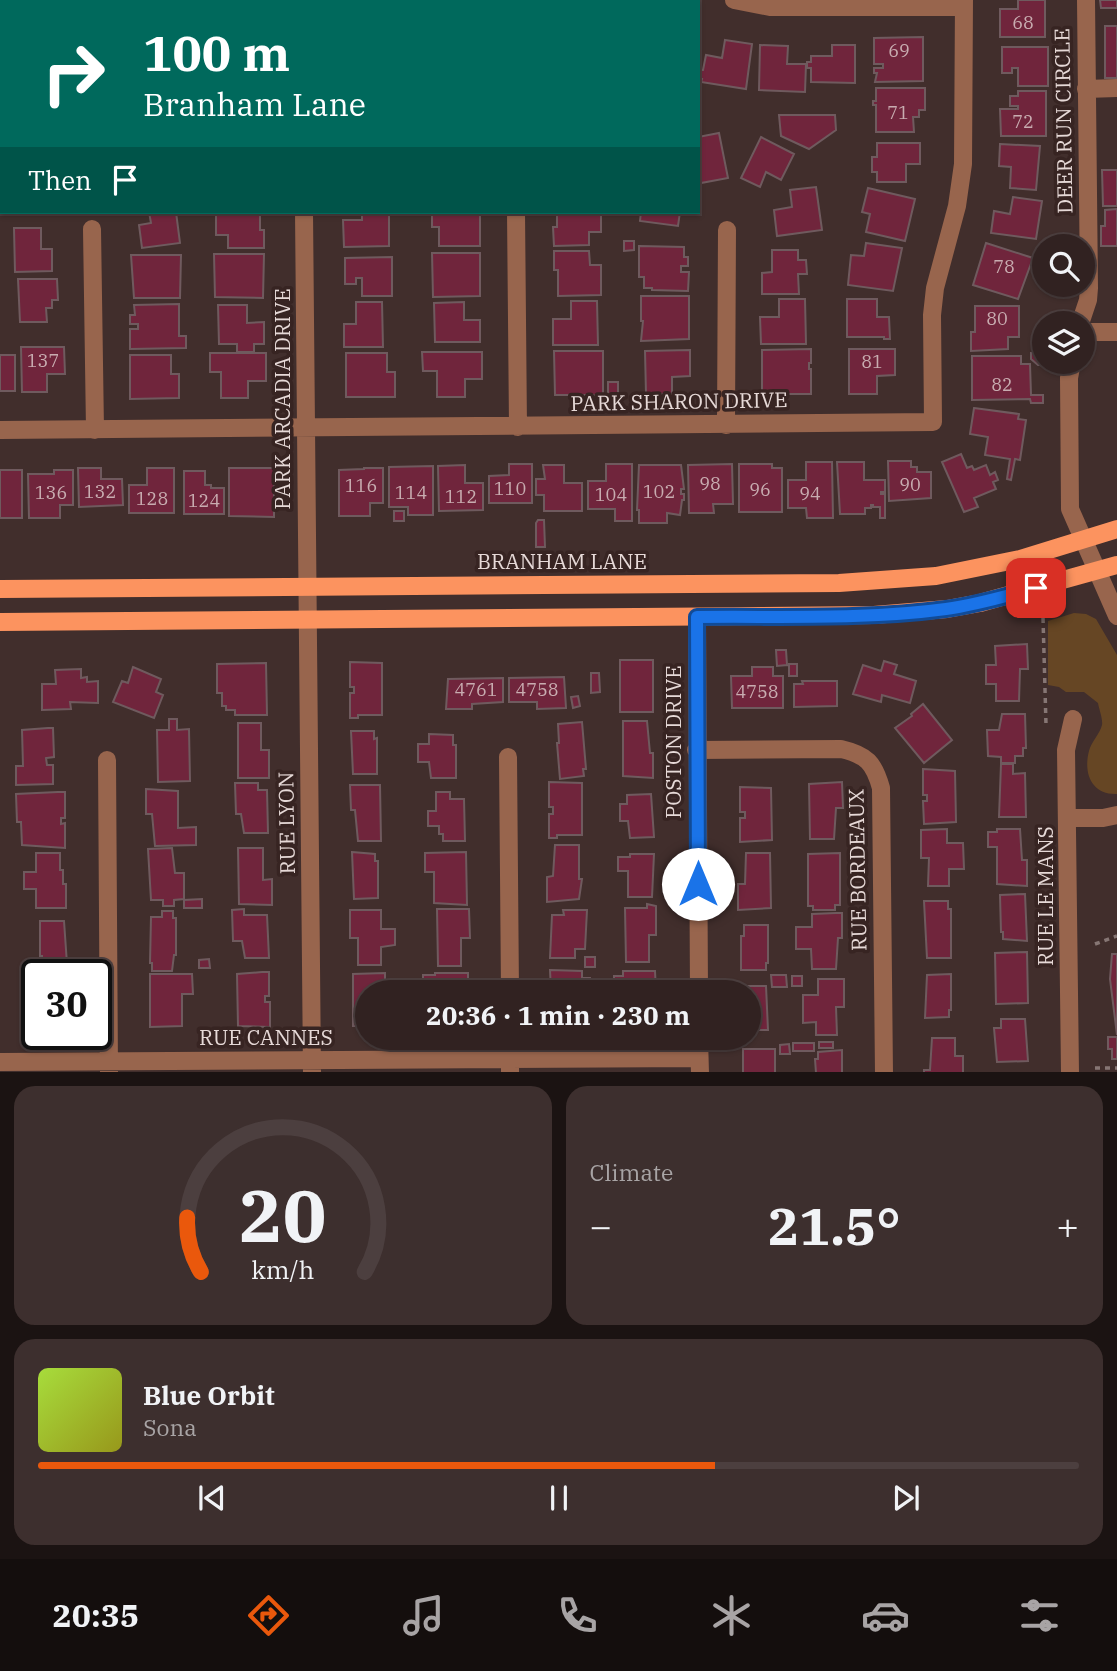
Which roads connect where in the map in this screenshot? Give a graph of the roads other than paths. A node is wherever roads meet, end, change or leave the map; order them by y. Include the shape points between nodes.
1 (734, 0) edge
2 (1086, 0) edge
3 (771, 3) edge
4 (964, 4) edge
5 (1117, 88) edge
6 (1086, 89) junction
7 (304, 214) edge
8 (516, 214) edge
9 (92, 229) dead end
10 (727, 230) dead end
11 (1084, 311) edge
12 (1095, 332) edge
13 (1117, 332) edge
14 (1070, 374) edge
15 (726, 425) junction
16 (519, 427) junction
17 (306, 428) junction
18 (0, 430) edge
19 (95, 430) junction
20 (1117, 529) edge
21 (1083, 540) junction
22 (1117, 565) edge
23 (1096, 572) junction
24 (307, 586) junction
25 (0, 589) edge
26 (1117, 616) edge
27 (697, 617) junction
28 (307, 620) junction
29 (0, 622) edge
30 (1073, 719) dead end
31 (696, 750) junction
32 (508, 757) dead end
33 (107, 760) dead end
34 (1117, 815) edge
35 (1068, 818) junction
36 (510, 980) edge
37 (699, 980) edge
38 (0, 1062) edge
39 (700, 1065) edge
40 (510, 1066) edge
41 (109, 1067) edge
42 (312, 1067) edge
43 (884, 1072) edge
44 (1070, 1072) edge

1 - 3 street
2 - 6 street, DEER RUN CIRCLE
3 - 4 street
4 - 15 street, PARK SHARON DRIVE via 962,164 957,206 935,288 933,422
5 - 6 street
6 - 11 street, DEER RUN CIRCLE via 1089,288
7 - 17 street, PARK ARCADIA DRIVE
8 - 16 street
9 - 19 street
10 - 15 street
12 - 13 street
14 - 21 street via 1070,509
15 - 16 street, PARK SHARON DRIVE
16 - 17 street, PARK SHARON DRIVE
17 - 19 street, PARK SHARON DRIVE
17 - 24 street, PARK ARCADIA DRIVE
18 - 19 street, PARK SHARON DRIVE
20 - 21 main road, BRANHAM LANE
21 - 23 street
21 - 24 main road, BRANHAM LANE via 936,576 839,583
22 - 23 main road
23 - 26 street
23 - 27 main road via 947,609 874,615
24 - 25 main road, BRANHAM LANE
24 - 28 street, RUE LYON
27 - 28 main road
27 - 31 street, POSTON DRIVE
28 - 29 main road
28 - 42 street, RUE LYON
30 - 35 street, RUE LE MANS via 1066,750
31 - 37 street, POSTON DRIVE
31 - 43 street, RUE BORDEAUX via 841,748 859,753 875,768 881,788
32 - 36 street
33 - 41 street
34 - 35 street
35 - 44 street, RUE LE MANS
38 - 41 street, RUE CANNES
39 - 40 street, RUE CANNES
40 - 42 street, RUE CANNES
41 - 42 street, RUE CANNES

